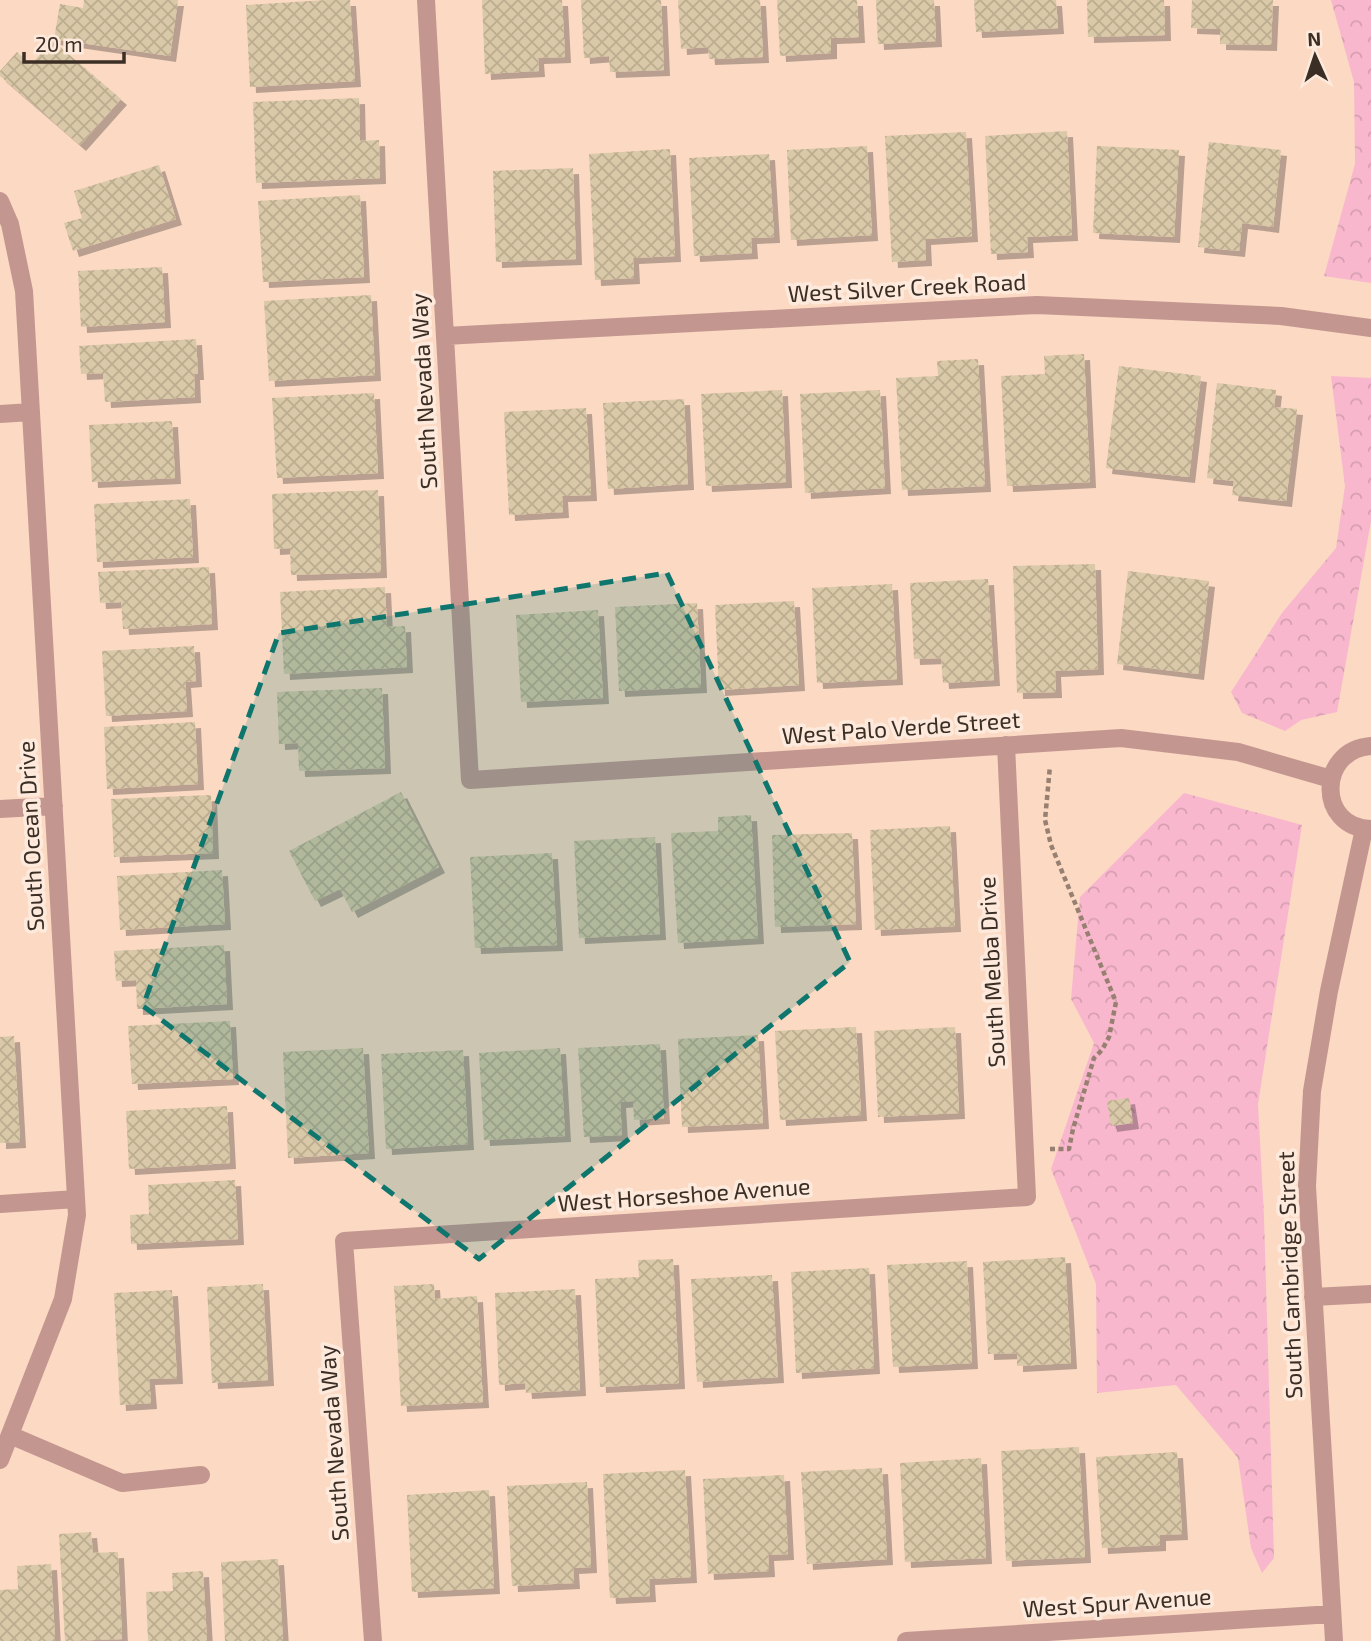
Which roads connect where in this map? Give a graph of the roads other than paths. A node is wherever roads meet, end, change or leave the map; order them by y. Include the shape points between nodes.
1 (426, 0) edge
2 (0, 201) edge
3 (1371, 328) edge
4 (445, 336) junction
5 (31, 412) junction
6 (0, 414) edge
7 (1006, 745) junction
8 (1371, 746) edge
9 (1331, 779) junction
10 (470, 780) joint
11 (54, 806) junction
12 (0, 809) edge
13 (1367, 829) edge
14 (1027, 1197) joint
15 (76, 1199) junction
16 (0, 1204) edge
17 (344, 1241) joint
18 (1371, 1294) edge
19 (1313, 1297) junction
20 (10, 1435) junction
21 (0, 1460) edge
22 (201, 1475) dead end
23 (1332, 1614) junction
24 (373, 1641) edge
25 (906, 1641) edge
26 (1334, 1641) edge

1 - 4 street, South Nevada Way
2 - 5 street, South Ocean Drive via 10,224 24,291
3 - 4 street, West Silver Creek Road via 1281,316 1038,305
4 - 10 street, South Nevada Way
5 - 6 street
5 - 11 street, South Ocean Drive
7 - 9 street, West Palo Verde Street via 1121,738 1225,751
7 - 10 street, West Palo Verde Street
7 - 14 street, South Melba Drive
8 - 9 street via 1344,756
9 - 13 street via 1330,792 1340,816
11 - 12 street
11 - 15 street, South Ocean Drive
13 - 19 street, South Cambridge Street via 1329,991 1312,1091 1307,1186
14 - 17 street, West Horseshoe Avenue
15 - 16 street
15 - 20 street, South Ocean Drive via 62,1299
17 - 24 street, South Nevada Way
18 - 19 street
19 - 23 street, South Cambridge Street
20 - 21 street, South Ocean Drive
20 - 22 street via 122,1483
23 - 25 street, West Spur Avenue
23 - 26 street, South Cambridge Street

